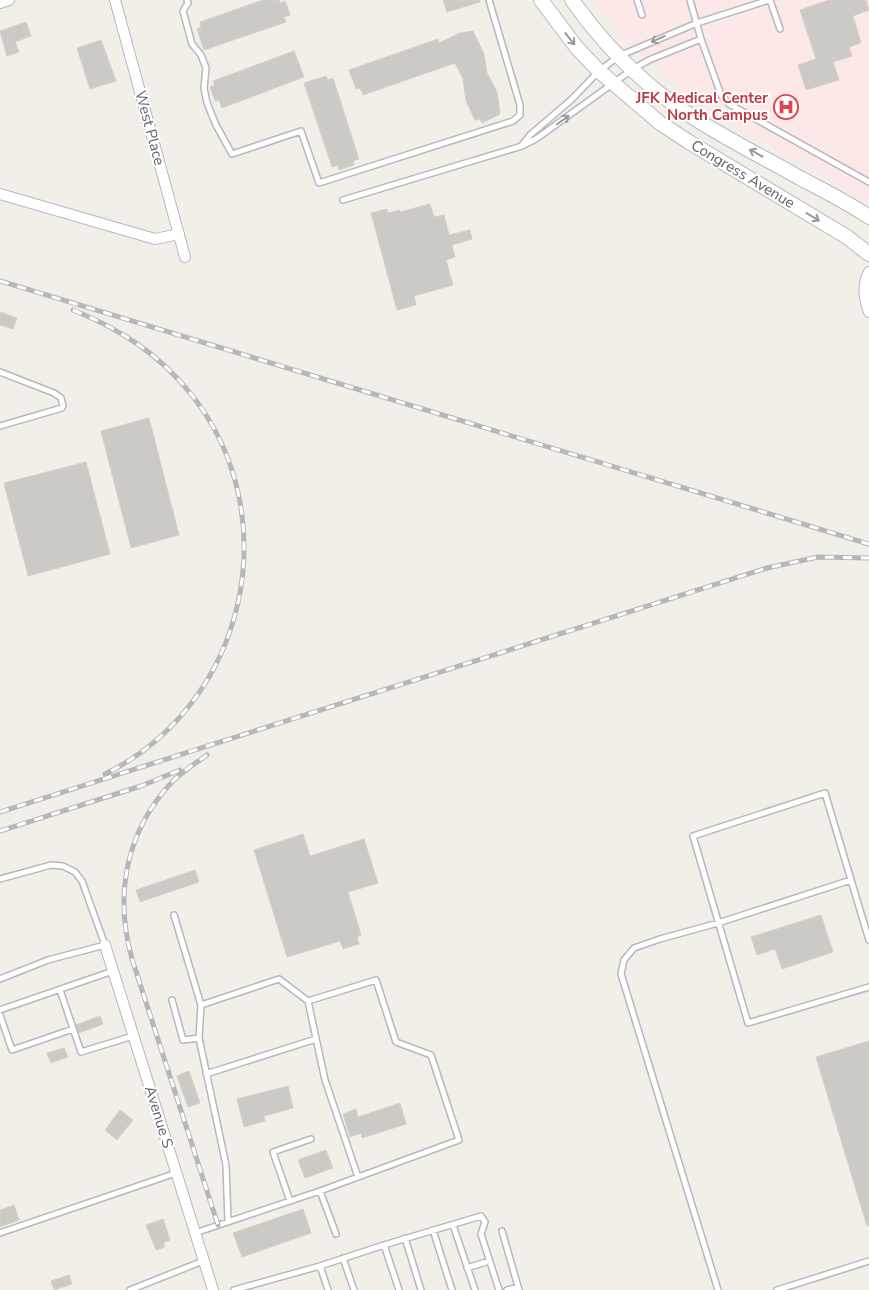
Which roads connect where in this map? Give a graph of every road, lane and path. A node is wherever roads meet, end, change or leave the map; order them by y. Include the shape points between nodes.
1 (9, 0) edge
2 (114, 0) edge
3 (187, 0) edge
4 (489, 0) edge
5 (541, 0) edge
6 (572, 0) edge
7 (637, 0) edge
8 (690, 0) edge
9 (769, 0) edge
10 (0, 3) edge
11 (642, 15) dead end
12 (697, 23) junction
13 (780, 29) dead end
14 (701, 39) junction
15 (619, 56) junction
16 (633, 69) junction
17 (599, 71) junction
18 (614, 84) junction
19 (522, 146) junction
20 (869, 182) edge
21 (0, 194) edge
22 (343, 200) dead end
23 (869, 217) edge
24 (179, 234) junction
25 (869, 254) edge
26 (185, 257) dead end
27 (869, 272) edge
28 (869, 312) edge
29 (0, 372) edge
30 (0, 426) edge
31 (0, 879) edge
32 (851, 880) junction
33 (174, 915) dead end
34 (718, 923) junction
35 (869, 940) edge
36 (105, 945) junction
37 (113, 971) junction
38 (0, 979) edge
39 (869, 987) edge
40 (60, 990) junction
41 (172, 1000) dead end
42 (308, 1001) junction
43 (201, 1005) junction
44 (0, 1010) edge
45 (0, 1015) edge
46 (74, 1029) junction
47 (134, 1036) junction
48 (199, 1038) junction
49 (316, 1039) junction
50 (206, 1074) junction
51 (310, 1139) dead end
52 (176, 1173) junction
53 (358, 1177) junction
54 (320, 1191) junction
55 (290, 1201) junction
56 (228, 1222) junction
57 (453, 1225) junction
58 (433, 1230) junction
59 (502, 1231) dead end
60 (0, 1233) edge
61 (195, 1233) junction
62 (336, 1234) dead end
63 (405, 1238) junction
64 (384, 1245) junction
65 (343, 1258) junction
66 (204, 1260) junction
67 (489, 1261) junction
68 (869, 1261) edge
69 (320, 1266) junction
70 (467, 1268) junction
71 (518, 1288) edge
72 (130, 1290) edge
73 (213, 1290) edge
74 (234, 1290) edge
75 (328, 1290) edge
76 (354, 1290) edge
77 (399, 1290) edge
78 (421, 1290) edge
79 (452, 1290) edge
80 (475, 1290) edge
81 (499, 1290) edge
82 (507, 1290) edge
83 (718, 1290) edge
84 (777, 1290) edge

1 - 10 street
2 - 24 street, West Place
3 - 4 lane via 183,12 192,44 206,68 204,88 207,104 232,154 301,131 319,183 514,121 520,115 520,105
5 -> 17 street, Congress Avenue
6 - 15 street, Congress Avenue
7 - 11 lane
8 - 12 lane
9 - 12 lane
9 - 13 lane
12 - 14 lane
12 -> 15 lane
14 - 16 lane
14 - 20 lane via 721,95 730,104
15 - 16 street, Congress Avenue
15 - 17 lane
16 - 18 lane
23 -> 16 street, Congress Avenue via 707,125 648,84
17 - 18 street, Congress Avenue
17 - 19 lane
19 -> 18 lane
18 -> 25 street, Congress Avenue via 668,128
19 - 22 lane
21 - 24 street via 155,239
24 - 26 street, West Place
27 - 28 street via 865,297
29 - 30 lane via 54,393 61,398 63,406
31 - 36 lane via 51,865 75,872 82,881
32 - 34 lane
32 - 34 lane via 825,793 797,802 693,836
32 - 35 lane
33 - 43 lane
34 - 39 lane via 748,1023
34 - 83 lane via 634,948 624,960 621,974
36 - 37 street, Avenue S
36 - 38 lane via 48,960
37 - 40 lane
37 - 47 street, Avenue S
40 - 44 lane
40 - 46 lane
41 - 48 lane via 183,1040
42 - 43 lane via 279,979
42 - 49 lane
42 - 53 lane via 376,980 396,1042 431,1055 459,1140
43 - 48 lane
45 - 46 lane via 12,1050
46 - 47 lane via 81,1052
47 - 52 street, Avenue S
48 - 50 lane
49 - 50 lane
49 - 53 lane via 325,1080
50 - 56 lane via 226,1165
51 - 55 lane via 273,1152
52 - 60 lane
52 - 61 street, Avenue S
53 - 54 lane
54 - 55 lane
54 - 62 lane
55 - 56 lane
56 - 61 lane
57 - 58 lane
57 - 67 lane via 481,1216 485,1222 480,1234
57 - 70 lane
58 - 63 lane
58 - 79 lane
59 - 71 lane
61 - 66 street, Avenue S
63 - 64 lane
63 - 78 lane
64 - 65 lane
64 - 77 lane
65 - 69 lane
65 - 76 lane
66 - 72 lane
66 - 73 street, Avenue S
67 - 70 lane
67 - 81 lane
68 - 84 lane
69 - 74 lane
69 - 75 lane
70 - 80 lane
71 - 82 lane

